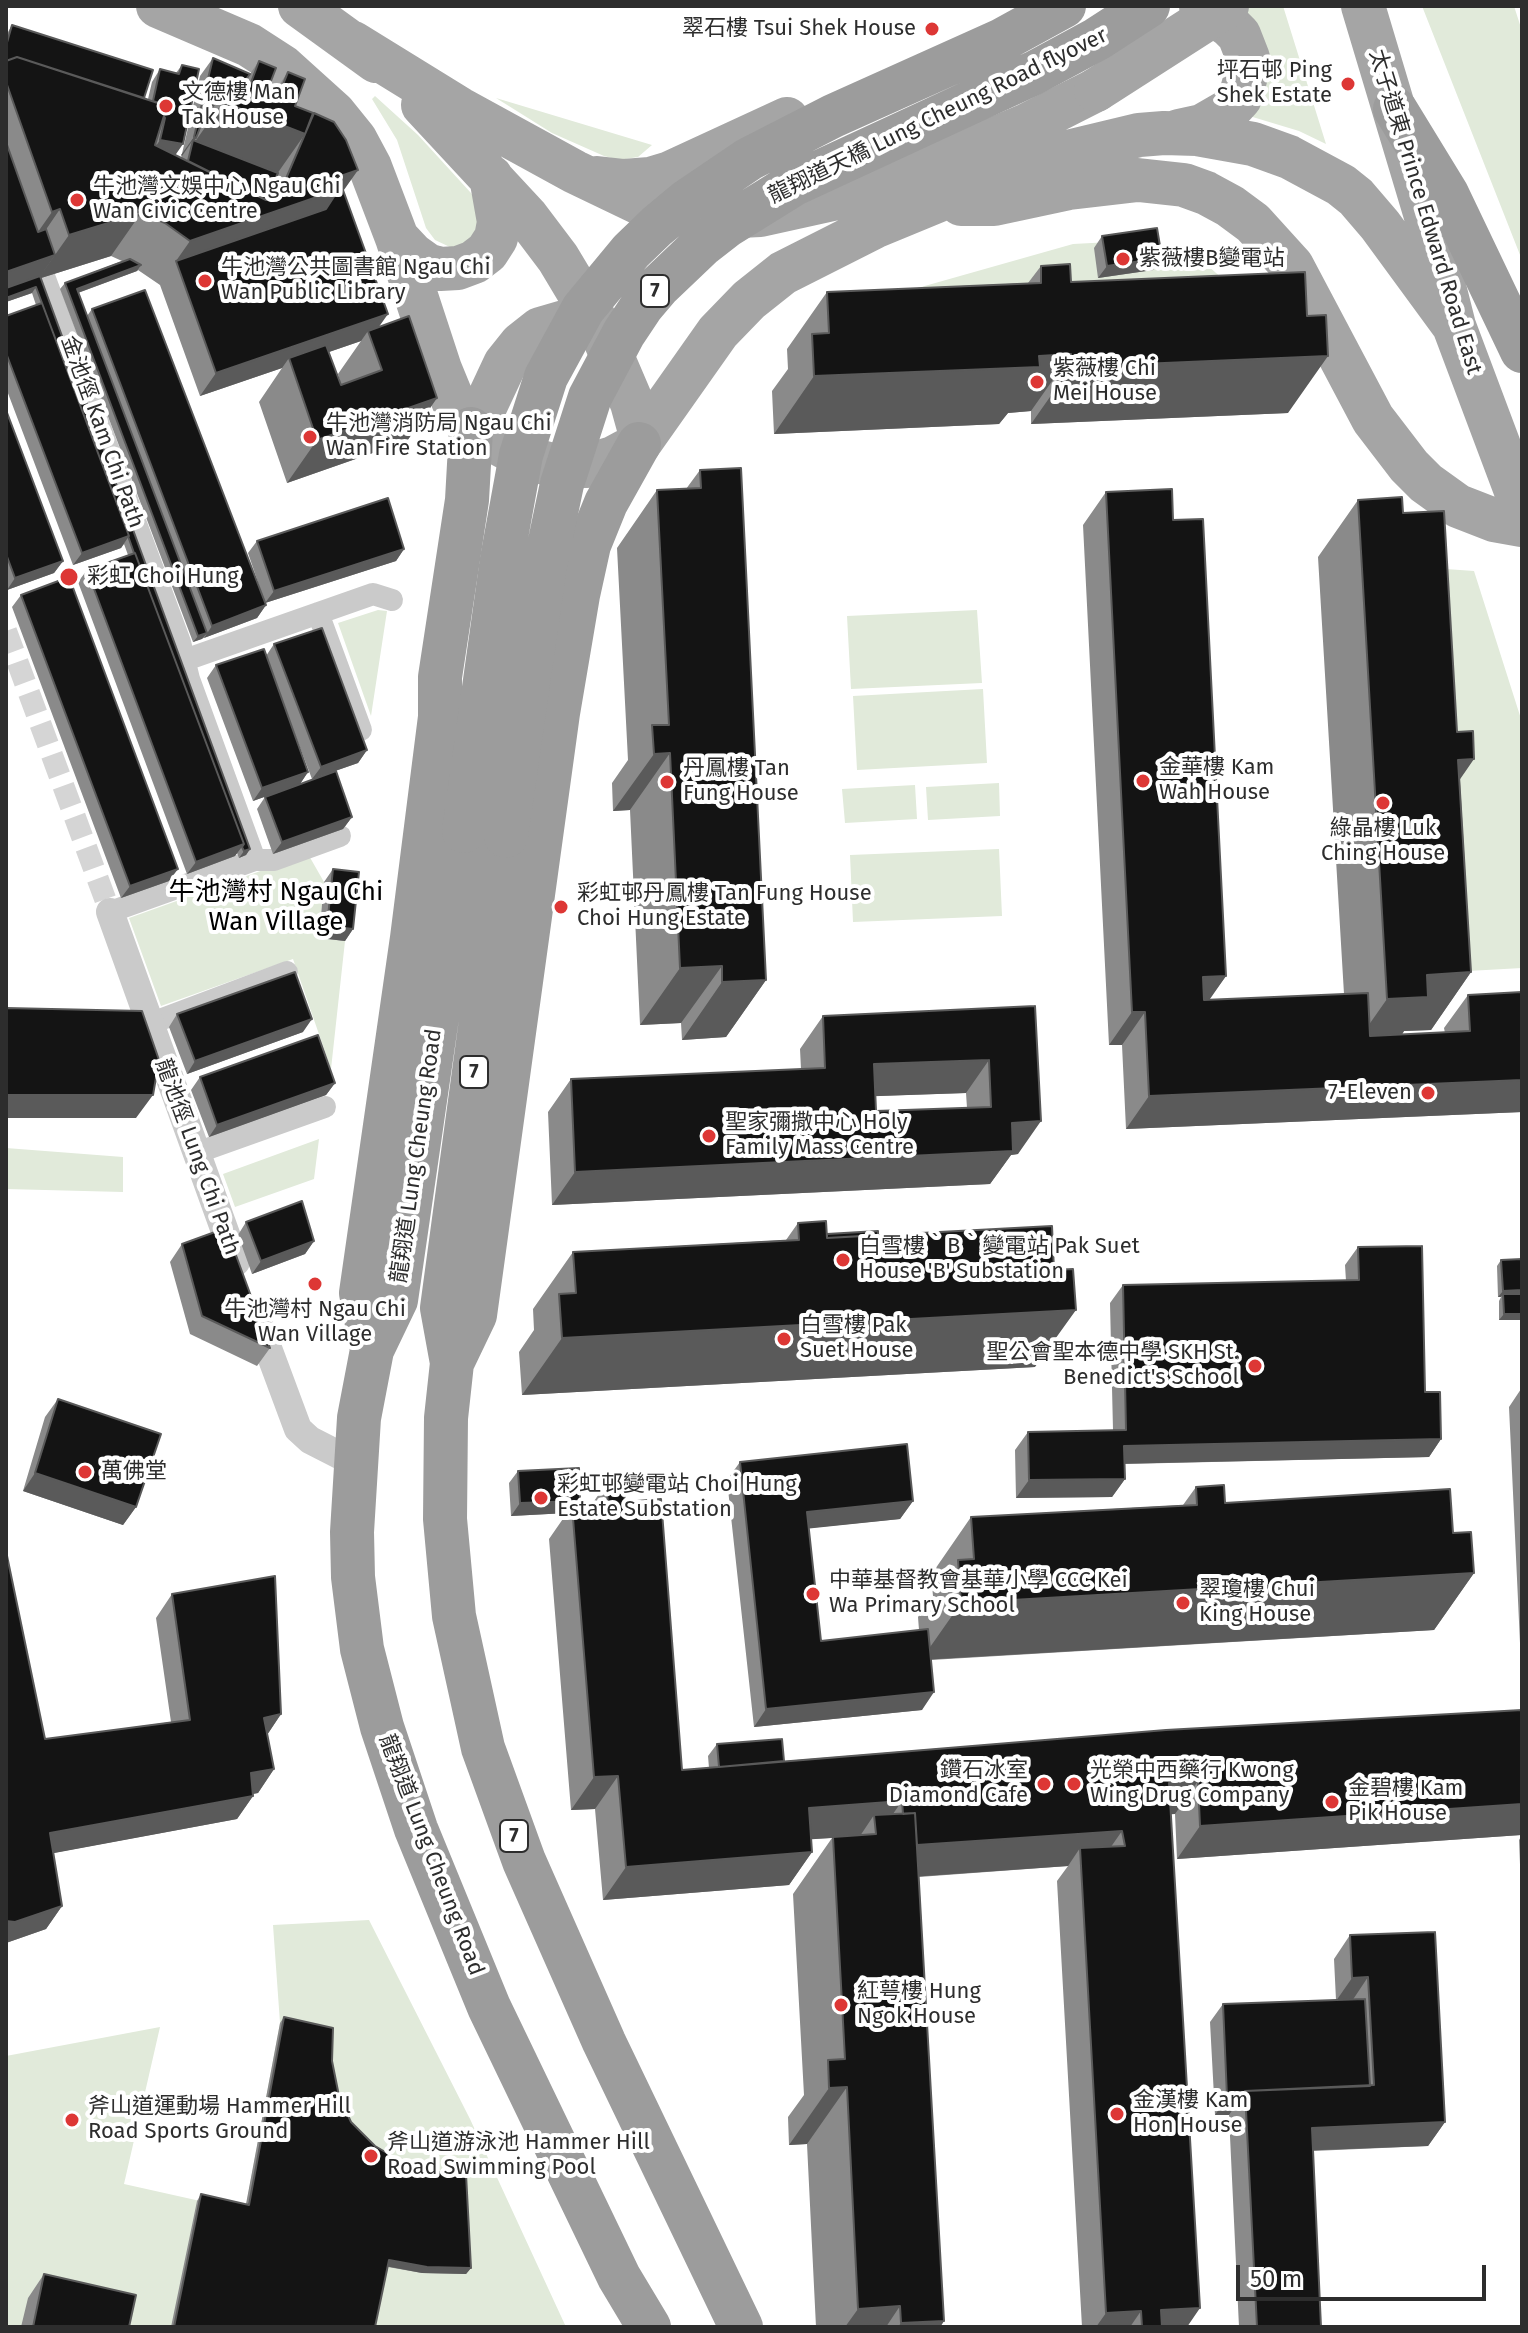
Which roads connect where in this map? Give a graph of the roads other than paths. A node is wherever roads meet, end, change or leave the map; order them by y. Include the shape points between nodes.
1 (158, 6) edge
2 (215, 6) edge
3 (300, 6) edge
4 (1027, 6) edge
5 (1064, 6) edge
6 (1148, 6) edge
7 (1201, 6) edge
8 (1227, 6) edge
9 (1363, 6) edge
10 (353, 43) junction
11 (249, 45) junction
12 (1395, 109) junction
13 (1164, 133) junction
14 (575, 172) junction
15 (491, 177) junction
16 (931, 205) junction
17 (397, 238) junction
18 (44, 276) edge
19 (1454, 326) junction
20 (600, 328) junction
21 (1522, 351) edge
22 (471, 429) junction
23 (641, 441) junction
24 (1522, 507) edge
25 (1522, 525) edge
26 (392, 600) dead end
27 (318, 613) junction
28 (185, 660) junction
29 (361, 730) edge
30 (485, 834) junction
31 (340, 836) edge
32 (255, 860) junction
33 (110, 912) joint
34 (287, 972) edge
35 (149, 1024) junction
36 (325, 1107) dead end
37 (196, 1153) junction
38 (372, 1350) junction
39 (452, 1363) junction
40 (355, 1463) junction
41 (619, 2277) junction
42 (632, 2327) edge
43 (649, 2327) edge
44 (741, 2327) edge

1 - 11 main road
2 - 11 main road
3 - 10 main road
4 - 14 main road via 670,173 624,181
5 - 30 highway, 龍翔道天橋 Lung Cheung Road flyover / 7, bridge via 749,159 657,226 583,309 546,377 521,455 502,559
6 - 30 highway, 龍翔道天橋 Lung Cheung Road flyover / 7, bridge via 1034,73 782,191 701,246 642,306 590,397 562,484
7 - 13 main road via 1230,26 1245,46 1245,84 1234,105 1216,120
8 - 14 main road, bridge via 1127,72 1025,126 893,182 822,203 760,215 699,218 628,199
9 - 12 main road, 太子道東 Prince Edward Road East
10 - 14 main road
10 - 15 main road via 420,102
11 - 17 main road via 310,90 355,139
12 - 19 main road, 太子道東 Prince Edward Road East
12 - 21 highway via 1447,194
13 - 16 main road via 1039,159
13 - 19 main road via 1253,144 1341,185 1380,225
15 - 17 main road via 499,222 496,238 474,262 458,268 427,265
15 - 20 main road via 558,258
16 - 23 main road via 822,252 749,300 718,332
16 - 25 main road via 994,204 1116,181 1164,182 1206,193 1253,223 1292,266 1373,419 1409,466 1458,506
17 - 22 main road via 445,385
18 - 28 street, 金池徑 Kam Chi Path
19 - 24 main road, 太子道東 Prince Edward Road East
20 - 22 main road via 564,322 540,329 505,364
20 - 23 main road via 632,403
22 - 23 main road via 526,458 556,466 587,466
22 - 38 highway via 467,500 440,677 440,717 412,938 361,1293
23 - 39 highway via 606,503 580,583 477,1304
26 - 27 street via 373,594
27 - 28 street
27 - 29 street
28 - 32 street, 金池徑 Kam Chi Path
30 - 38 highway, 龍翔道 Lung Cheung Road / 7 via 396,1300
30 - 39 highway, 龍翔道 Lung Cheung Road / 7 via 442,1308
31 - 32 street via 274,860
32 - 33 street
33 - 35 street, 龍池徑 Lung Chi Path
34 - 35 street
35 - 37 street, 龍池徑 Lung Chi Path
36 - 37 street
37 - 40 street, 龍池徑 Lung Chi Path via 298,1429
38 - 40 highway, 龍翔道 Lung Cheung Road / 7
39 - 44 highway, 龍翔道 Lung Cheung Road / 7 via 446,1418 446,1553 483,1748 571,1971
40 - 41 highway, 龍翔道 Lung Cheung Road / 7 via 353,1577 362,1649 382,1727 416,1829 489,2007
41 - 42 highway
41 - 43 highway, 龍翔道 Lung Cheung Road / 7

